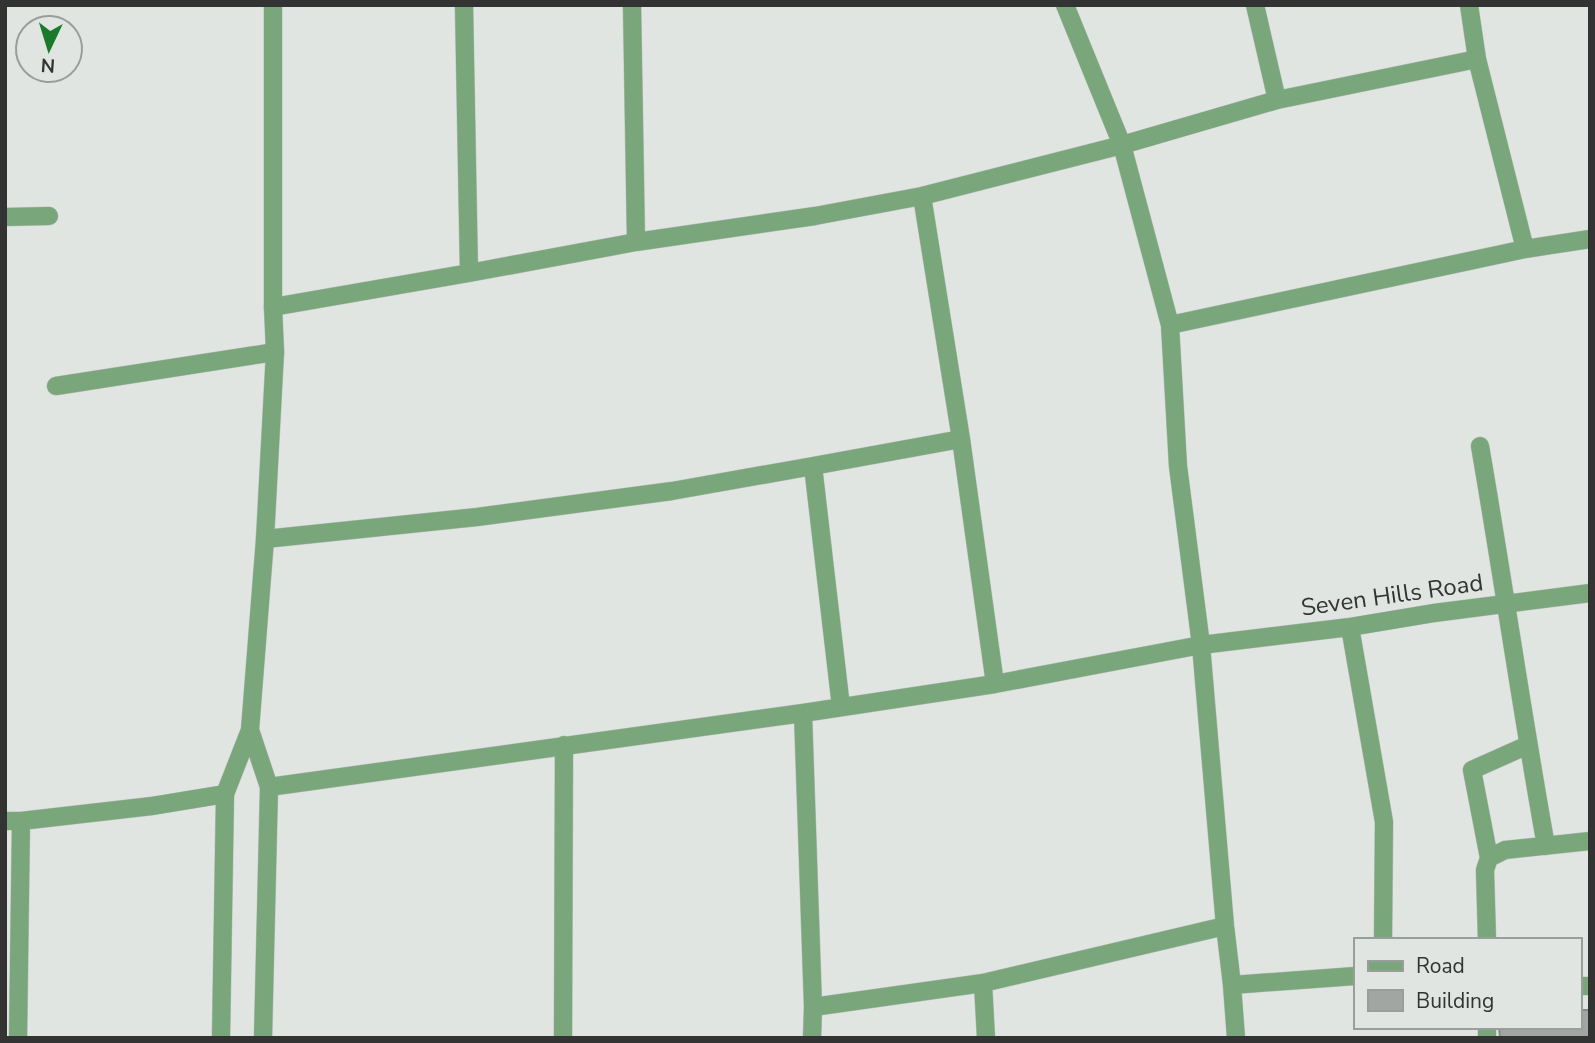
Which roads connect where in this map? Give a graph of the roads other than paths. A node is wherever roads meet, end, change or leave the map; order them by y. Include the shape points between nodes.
1 (273, 5) edge
2 (464, 5) edge
3 (632, 5) edge
4 (1065, 5) edge
5 (1255, 5) edge
6 (1469, 5) edge
7 (1477, 59) junction
8 (1277, 100) junction
9 (1122, 145) junction
10 (922, 196) junction
11 (49, 216) dead end
12 (5, 218) edge
13 (1590, 239) edge
14 (636, 242) junction
15 (1525, 249) junction
16 (469, 273) junction
17 (273, 307) junction
18 (1170, 325) junction
19 (275, 352) junction
20 (56, 386) dead end
21 (961, 439) junction
22 (1480, 446) dead end
23 (813, 466) junction
24 (265, 538) junction
25 (1590, 593) edge
26 (1507, 603) junction
27 (1350, 627) junction
28 (1201, 645) junction
29 (995, 684) junction
30 (841, 707) junction
31 (803, 713) junction
32 (250, 730) junction
33 (564, 746) junction
34 (1528, 746) junction
35 (269, 787) junction
36 (225, 794) junction
37 (13, 821) edge
38 (1590, 841) edge
39 (1546, 846) junction
40 (1489, 858) junction
41 (1225, 926) junction
42 (1383, 938) edge
43 (1487, 938) edge
44 (1354, 976) edge
45 (983, 983) junction
46 (1232, 985) junction
47 (813, 1007) junction
48 (18, 1038) edge
49 (221, 1038) edge
50 (263, 1038) edge
51 (563, 1038) edge
52 (812, 1038) edge
53 (986, 1038) edge
54 (1236, 1038) edge

1 - 17 street
2 - 16 street
3 - 14 street
4 - 9 street
5 - 8 street
6 - 7 street
7 - 8 street
7 - 15 street
8 - 9 street
9 - 10 street
9 - 18 street
10 - 14 street
10 - 21 street
11 - 12 street
13 - 15 street
14 - 16 street
15 - 18 street
16 - 17 street
17 - 19 street
18 - 28 street via 1178,466
19 - 20 street
19 - 24 street
21 - 23 street
21 - 29 street
22 - 26 street
23 - 24 street via 672,491 477,517
23 - 30 street
24 - 32 street
25 - 26 street, Seven Hills Road
26 - 27 street, Seven Hills Road
26 - 34 street
27 - 28 street, Seven Hills Road
27 - 42 street via 1384,822
28 - 29 street, Seven Hills Road
28 - 41 street
29 - 30 street, Seven Hills Road
30 - 31 street, Seven Hills Road
31 - 33 street, Seven Hills Road
31 - 47 street
32 - 35 street
32 - 36 street
33 - 35 street, Seven Hills Road
33 - 51 street
34 - 39 street
34 - 40 street via 1472,770
35 - 50 street
36 - 37 street
36 - 49 street
37 - 48 street
38 - 39 street
39 - 40 street via 1504,850
40 - 43 street via 1485,870
41 - 45 street
41 - 46 street
44 - 46 street
45 - 47 street
45 - 53 street
46 - 54 street
47 - 52 street

